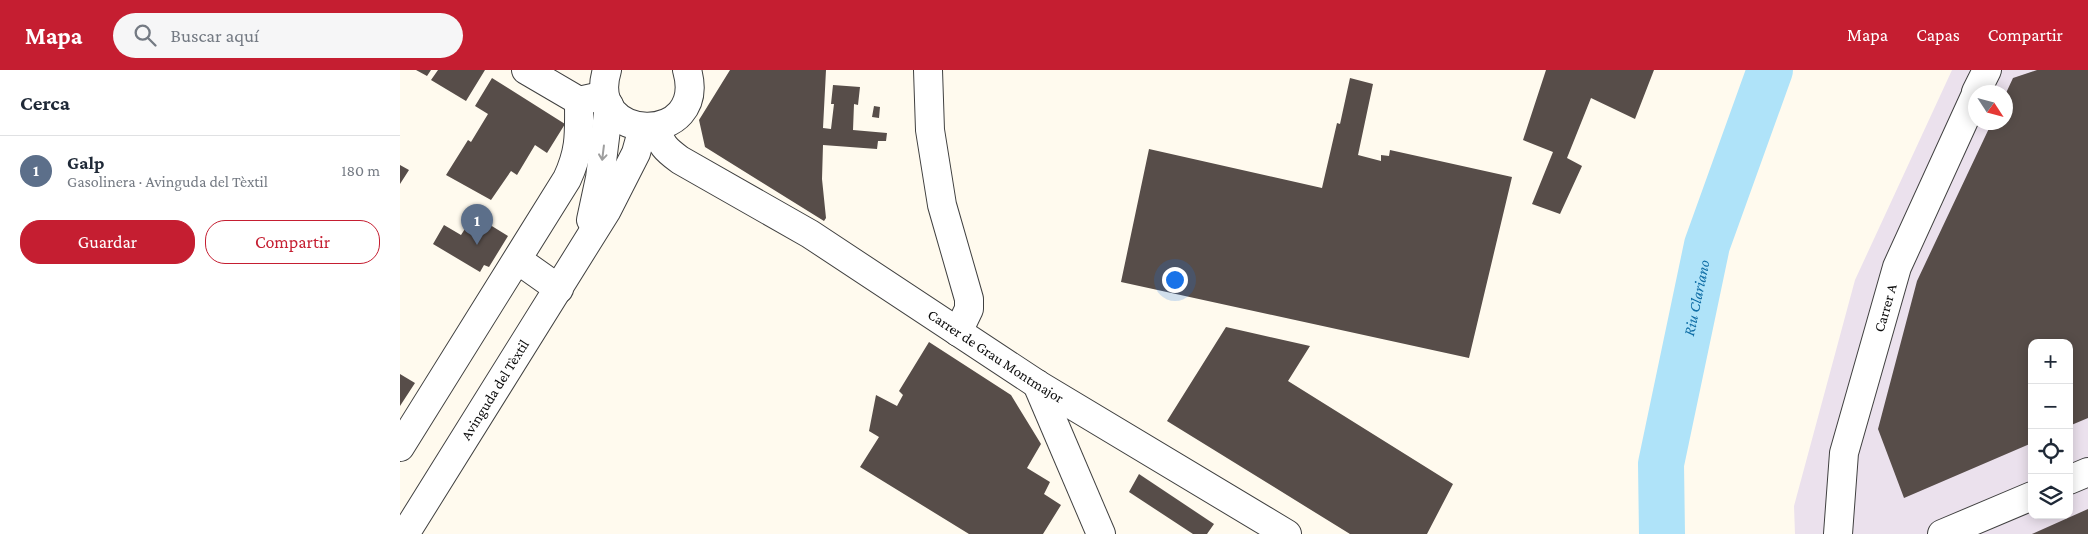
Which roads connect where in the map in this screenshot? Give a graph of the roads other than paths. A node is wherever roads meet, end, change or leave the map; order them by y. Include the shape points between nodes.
1 (526, 70) edge
2 (928, 70) edge
3 (1987, 70) edge
4 (693, 76) edge
5 (607, 82) edge
6 (1980, 85) edge
7 (579, 101) junction
8 (1968, 111) edge
9 (659, 123) junction
10 (585, 246) junction
11 (518, 260) junction
12 (558, 289) junction
13 (958, 332) junction
14 (1037, 384) junction
15 (400, 447) edge
16 (2088, 472) edge
17 (2073, 478) edge
18 (2028, 498) edge
19 (402, 533) edge
20 (1101, 534) edge
21 (1287, 534) edge
22 (1838, 534) edge
23 (1942, 534) edge

1 - 7 street
2 - 13 street via 930,130 942,204 969,299 969,309
3 - 6 street, Carrer A
4 - 9 street, Avinguda del Tèxtil via 688,99
5 - 7 street
5 - 9 street via 623,121
5 -> 10 street, Avinguda del Tèxtil via 600,178
7 - 11 street via 576,159
8 - 22 street, Carrer A via 1897,267 1844,453
9 - 10 street, Avinguda del Tèxtil via 636,153
9 - 13 street, Carrer de Grau Montmajor via 679,132 706,174 810,234
10 - 12 street, Avinguda del Tèxtil
11 - 12 street
11 - 15 street
12 - 19 street, Avinguda del Tèxtil
13 - 14 street, Carrer de Grau Montmajor
14 - 20 street
14 - 21 street, Carrer de Grau Montmajor
16 - 17 street
18 - 23 street

